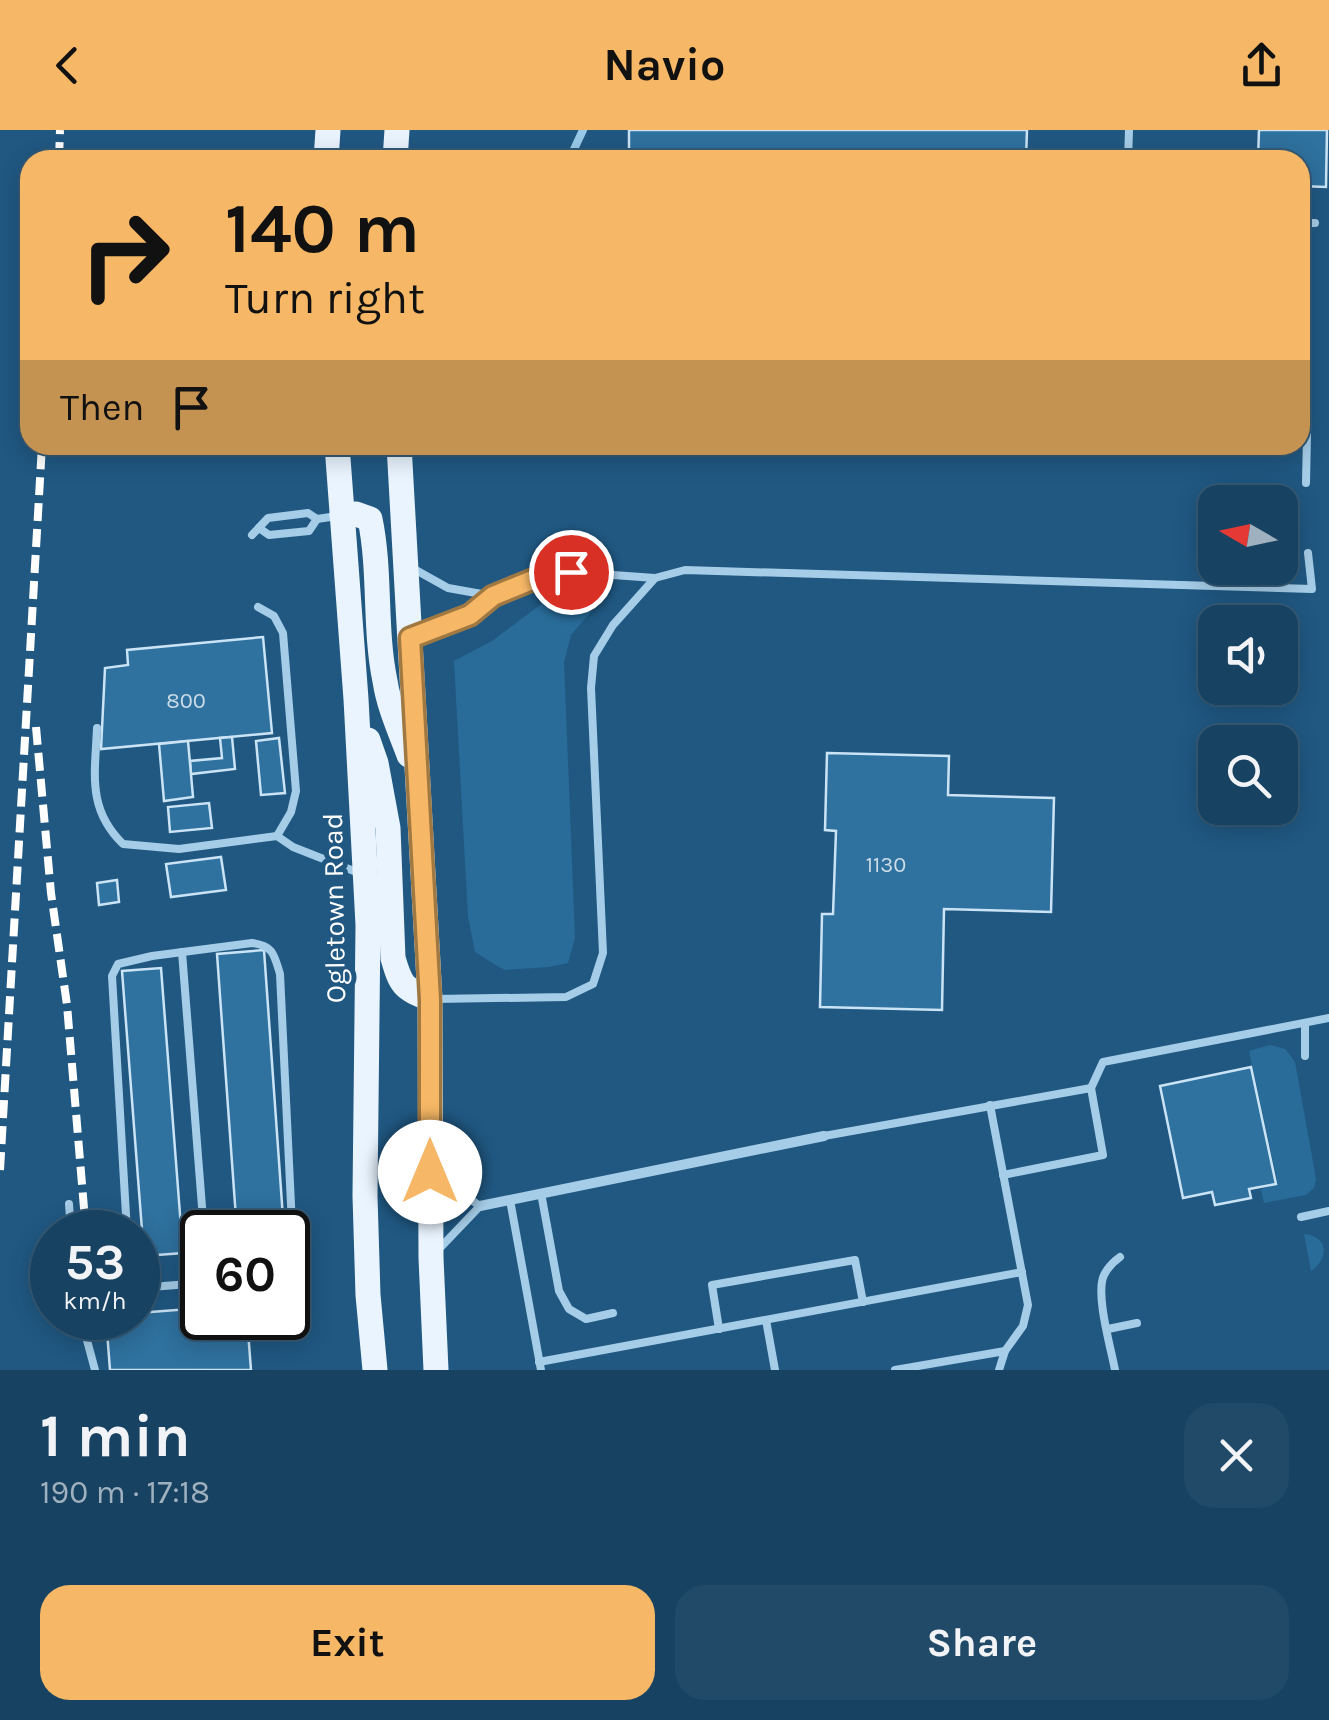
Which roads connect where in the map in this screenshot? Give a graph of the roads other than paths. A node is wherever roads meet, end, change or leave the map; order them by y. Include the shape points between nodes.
1 (1310, 224) edge
2 (1315, 224) dead end
3 (337, 455) edge
4 (399, 455) edge
5 (1307, 455) edge
6 (1306, 483) dead end
7 (330, 517) junction
8 (1308, 553) dead end
9 (406, 563) junction
10 (655, 578) junction
11 (493, 596) junction
12 (258, 608) dead end
13 (410, 638) junction
14 (356, 699) junction
15 (96, 728) dead end
16 (418, 777) junction
17 (277, 836) junction
18 (365, 875) junction
19 (182, 952) junction
20 (430, 1000) junction
21 (1329, 1018) edge
22 (1305, 1023) junction
23 (1305, 1056) dead end
24 (1091, 1088) junction
25 (990, 1106) junction
26 (824, 1136) joint
27 (430, 1172) junction
28 (1003, 1174) junction
29 (540, 1193) junction
30 (510, 1200) junction
31 (69, 1204) dead end
32 (480, 1206) junction
33 (69, 1210) edge
34 (126, 1210) edge
35 (202, 1210) edge
36 (289, 1210) edge
37 (1329, 1212) edge
38 (1301, 1216) dead end
39 (1120, 1257) dead end
40 (431, 1258) junction
41 (1022, 1272) junction
42 (863, 1302) junction
43 (614, 1313) dead end
44 (766, 1320) junction
45 (1136, 1324) dead end
46 (719, 1329) junction
47 (1108, 1329) junction
48 (87, 1340) edge
49 (1005, 1351) junction
50 (540, 1366) edge
51 (95, 1370) edge
52 (375, 1370) edge
53 (436, 1370) edge
54 (776, 1370) edge
55 (895, 1370) edge
56 (999, 1370) edge
57 (1115, 1370) edge

1 - 2 lane
3 - 7 main road, Ogletown Road
4 - 9 main road
5 - 6 lane
7 - 7 lane via 268,518 256,532 309,531
7 - 14 main road, Ogletown Road
7 - 16 main road via 370,519 384,682
8 - 10 lane via 1312,589 685,570
9 - 11 lane via 448,588
9 - 13 main road
10 - 11 lane via 571,572
10 - 20 lane via 594,656 602,954 594,984 566,998
11 - 13 lane via 470,615
12 - 17 lane via 274,616 283,632 296,791
13 - 16 main road
14 - 18 main road, Ogletown Road
14 - 20 main road via 388,828 393,958 407,990
15 - 17 lane via 97,804 123,844 178,849
16 - 20 main road
17 - 18 lane
18 - 52 main road, Ogletown Road via 365,1196
19 - 34 lane via 118,964 112,976
19 - 35 lane
19 - 36 lane via 252,943 274,954
20 - 27 main road
21 - 22 lane
22 - 23 lane
22 - 24 lane via 1103,1062
24 - 25 lane
24 - 28 lane via 1104,1155
25 - 26 lane
25 - 28 lane
26 - 29 street
27 - 32 lane
27 - 40 main road
28 - 41 lane
29 - 30 street
29 - 43 lane via 559,1291 569,1310 586,1318
30 - 32 street
30 - 50 lane
31 - 33 lane
32 - 40 lane
37 - 38 lane
39 - 47 lane via 1102,1278
40 - 53 main road
41 - 42 lane
41 - 49 lane via 1028,1305
42 - 44 lane
42 - 46 lane via 855,1260 712,1286
44 - 46 lane
44 - 54 lane
45 - 47 lane
46 - 50 lane
47 - 57 lane
48 - 51 lane
49 - 55 lane
49 - 56 lane

